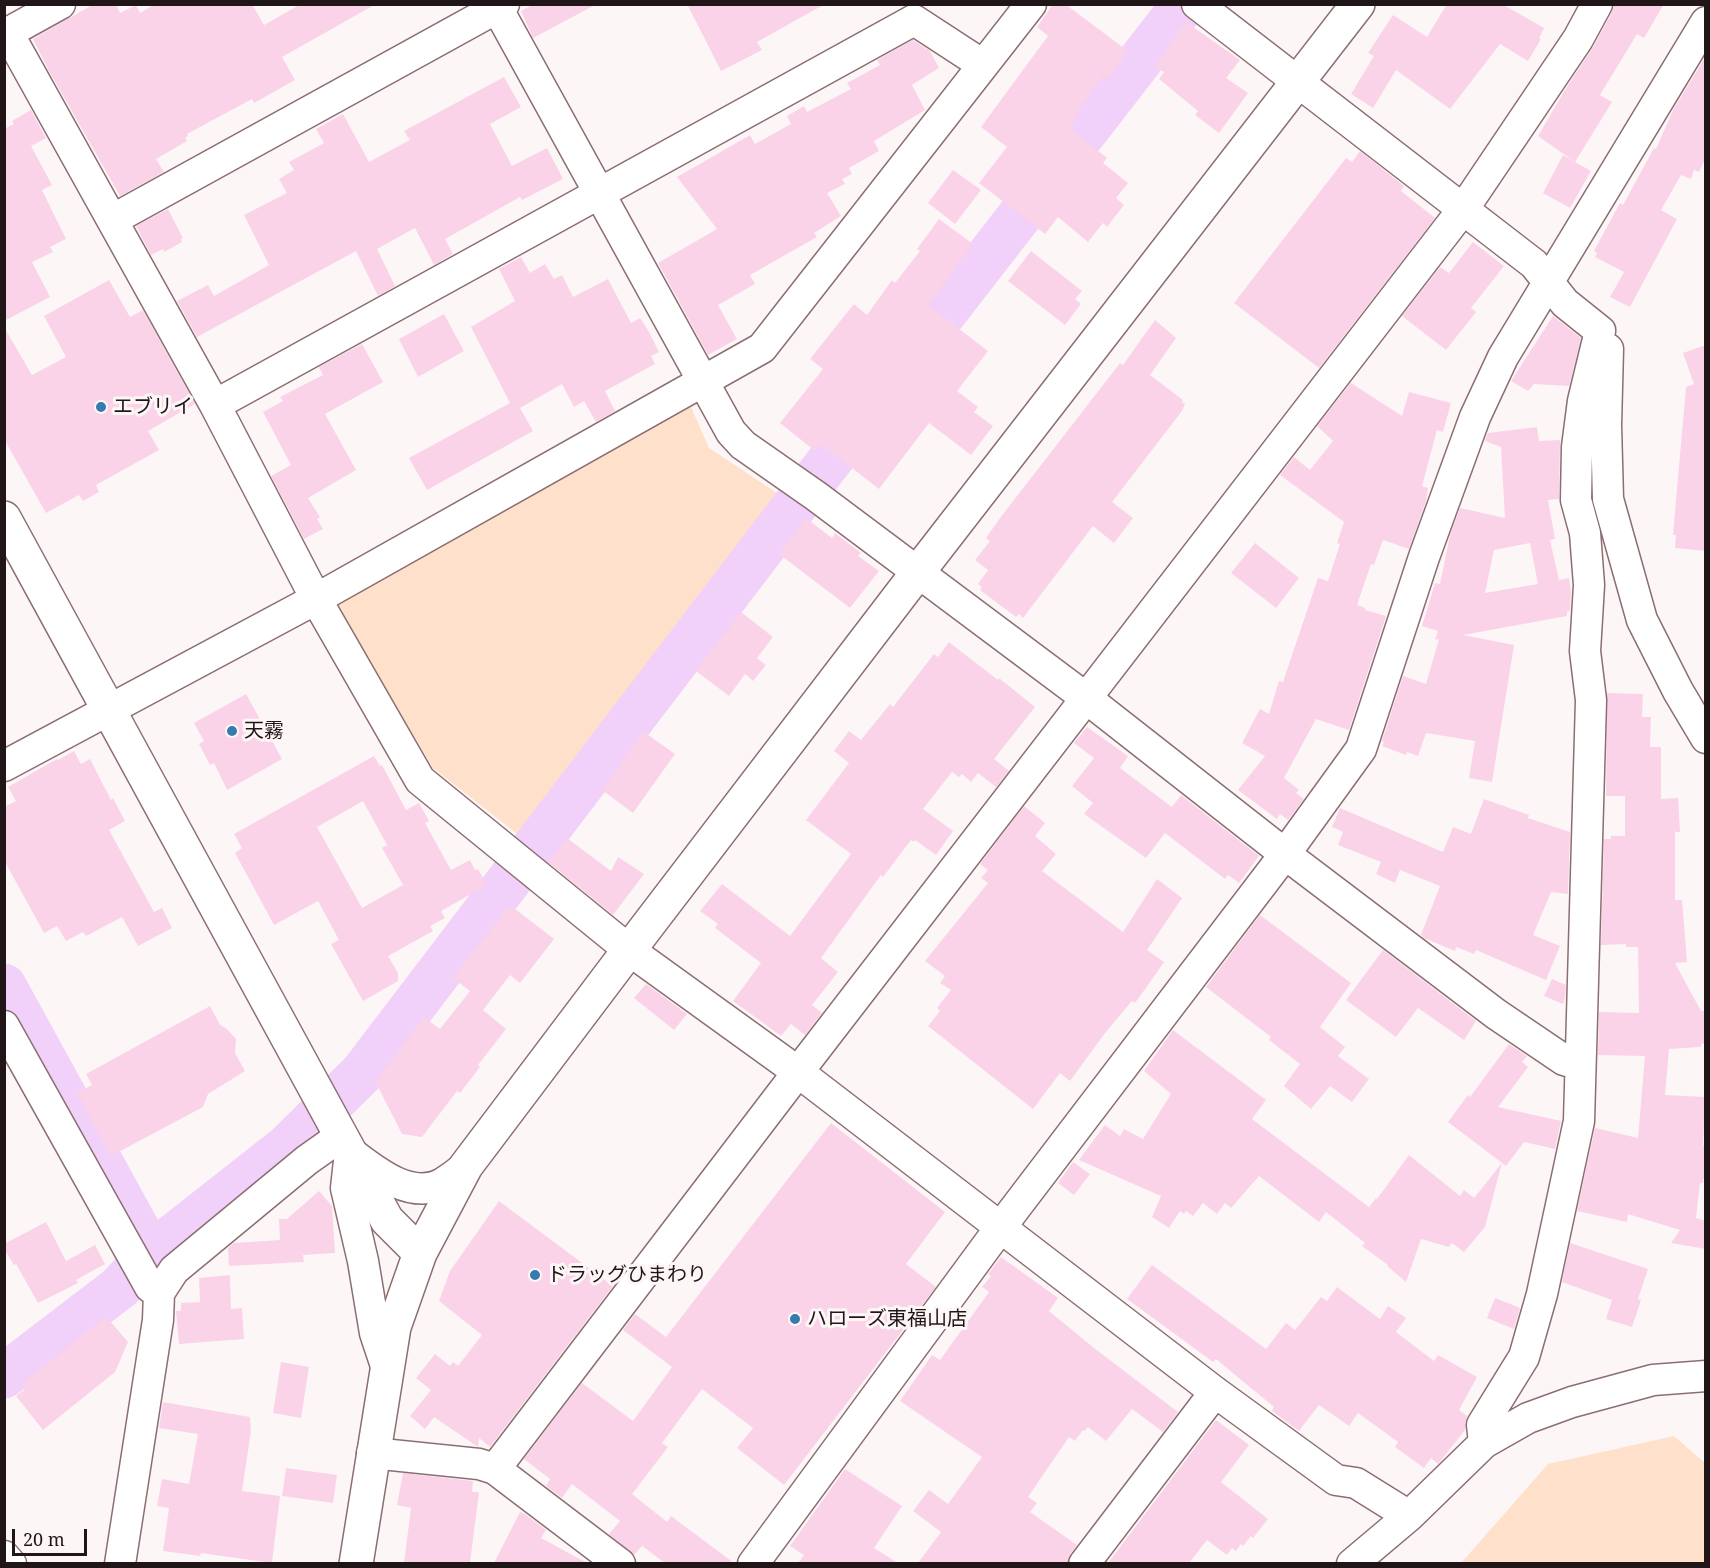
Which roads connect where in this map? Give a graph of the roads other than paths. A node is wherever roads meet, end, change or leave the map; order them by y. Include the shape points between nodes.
1 (60, 4) edge
2 (1031, 4) edge
3 (1358, 4) edge
4 (1597, 4) edge
5 (1197, 5) edge
6 (499, 6) edge
7 (1706, 22) edge
8 (6, 34) edge
9 (984, 64) junction
10 (1298, 83) junction
11 (601, 193) junction
12 (1464, 208) junction
13 (112, 220) junction
14 (1548, 283) junction
15 (1599, 331) junction
16 (704, 382) junction
17 (215, 405) junction
18 (4, 518) edge
19 (918, 572) junction
20 (316, 599) junction
21 (1086, 698) junction
22 (108, 710) junction
23 (1706, 738) edge
24 (4, 766) edge
25 (1285, 854) junction
26 (629, 950) junction
27 (4, 1026) edge
28 (1580, 1065) junction
29 (798, 1072) junction
30 (336, 1126) junction
31 (466, 1166) junction
32 (1000, 1228) junction
33 (420, 1253) junction
34 (145, 1275) junction
35 (387, 1369) junction
36 (1706, 1376) edge
37 (1215, 1392) junction
38 (1484, 1443) junction
39 (372, 1453) junction
40 (495, 1469) junction
41 (1408, 1516) junction
42 (4, 1556) edge
43 (756, 1562) edge
44 (11, 1563) edge
45 (120, 1563) edge
46 (356, 1563) edge
47 (620, 1563) edge
48 (1084, 1563) edge
49 (1353, 1563) edge

1 - 8 street
2 - 9 street
3 - 10 street
4 - 12 street via 1578,39
5 - 10 street
6 - 11 street
6 - 13 street
7 - 14 street
8 - 13 street
9 - 11 street via 914,21
9 - 16 street via 762,348
10 - 12 street
10 - 19 street
11 - 16 street
11 - 17 street
12 - 14 street via 1534,264
12 - 21 street
13 - 17 street
14 - 15 street
14 - 25 street via 1503,357 1475,417 1361,749
15 - 23 street via 1609,344 1608,499 1641,620
15 - 28 street via 1583,401 1577,458 1576,500 1585,533 1589,585 1585,651 1591,700
16 - 19 street via 742,445
16 - 20 street
17 - 20 street
18 - 22 street
19 - 21 street
19 - 26 street
20 - 22 street
20 - 26 street via 420,780
21 - 25 street
21 - 29 street
22 - 24 street
22 - 30 street
25 - 28 street via 1496,1014 1564,1060
25 - 32 street
26 - 29 street
26 - 31 street
27 - 34 street
28 - 38 street via 1579,1121 1542,1294 1524,1358 1482,1425
29 - 32 street
29 - 40 street
30 - 31 street via 377,1173 392,1180 422,1189 442,1184
30 - 33 street via 387,1220
30 - 34 street via 307,1160 174,1270
30 - 35 street via 375,1333
31 - 33 street
32 - 37 street
32 - 43 street
33 - 35 street via 394,1327
34 - 45 street via 158,1320
35 - 39 street
36 - 38 street via 1653,1380 1572,1402 1528,1418
37 - 41 street via 1336,1480 1356,1483
37 - 48 street
38 - 41 street
39 - 40 street
39 - 46 street
40 - 47 street
41 - 49 street
42 - 44 street

